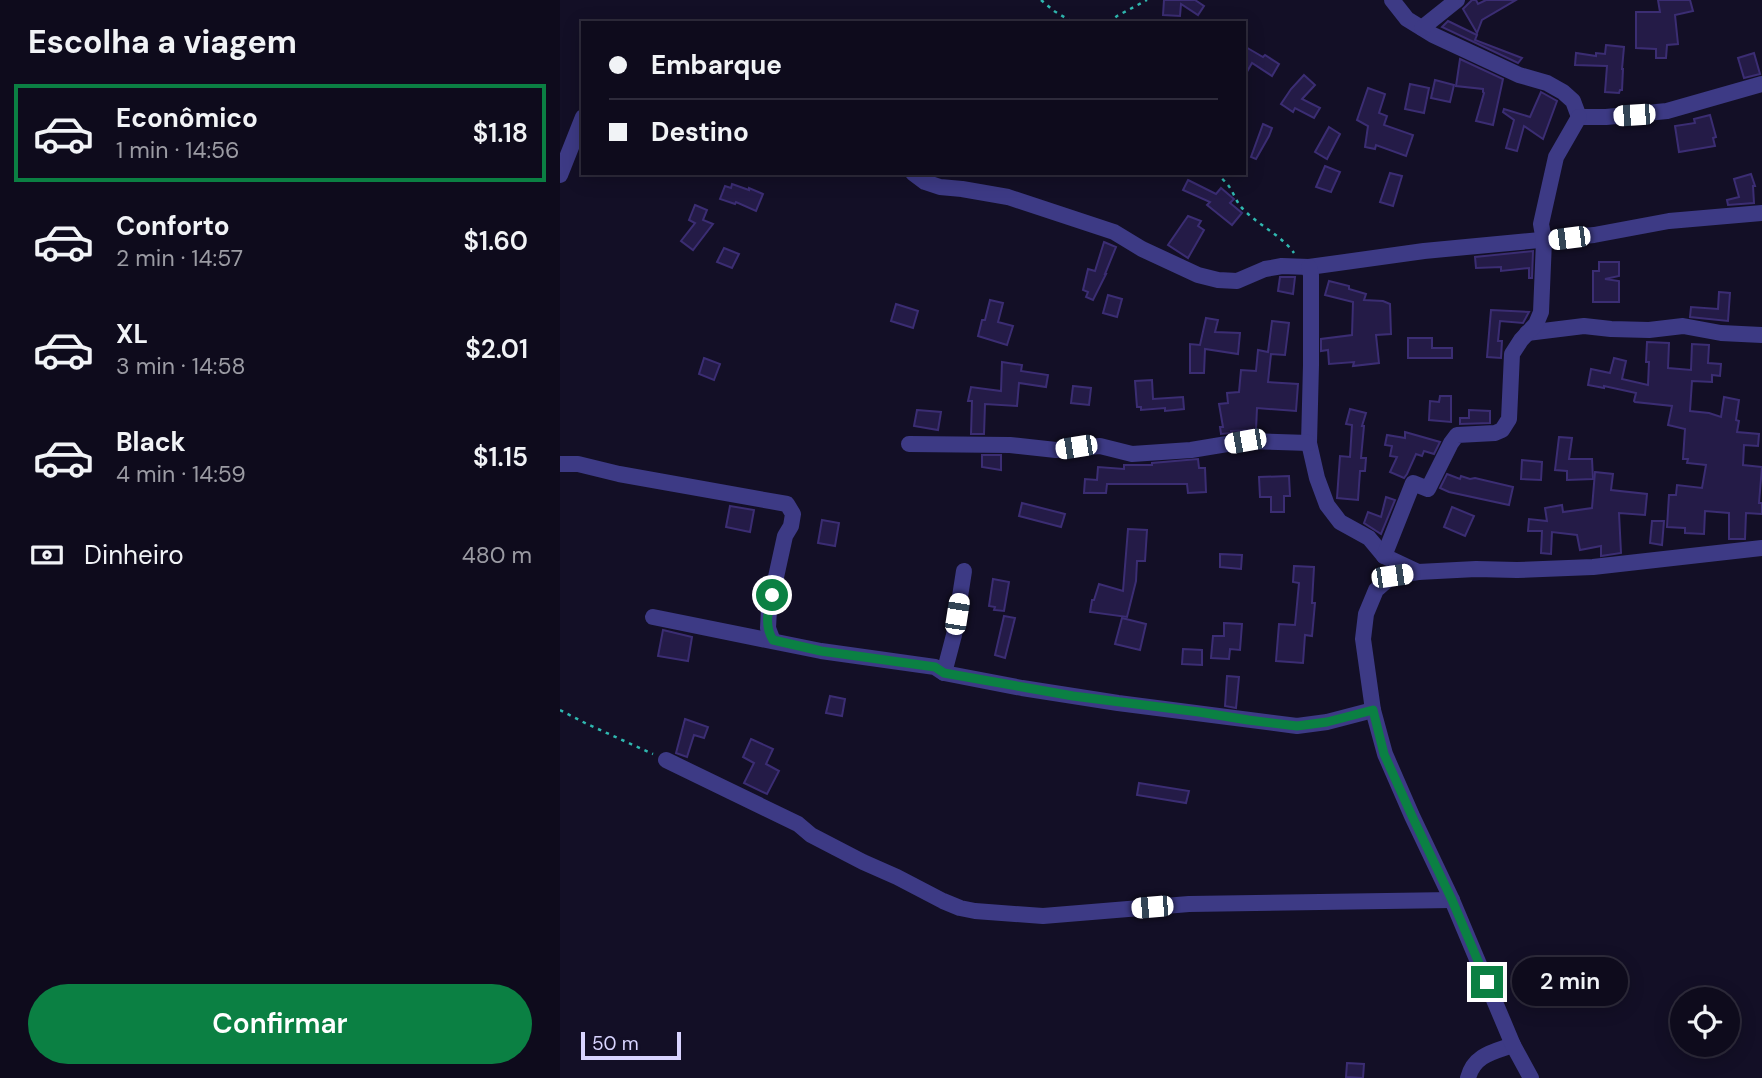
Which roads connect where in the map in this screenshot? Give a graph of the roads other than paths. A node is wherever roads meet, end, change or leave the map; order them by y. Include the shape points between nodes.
1 (1392, 0) edge
2 (1457, 0) edge
3 (1422, 28) junction
4 (1762, 84) edge
5 (1579, 117) junction
6 (581, 122) edge
7 (560, 175) edge
8 (916, 175) edge
9 (1762, 213) edge
10 (1544, 241) junction
11 (1309, 267) junction
12 (1542, 325) junction
13 (1762, 335) edge
14 (1308, 443) junction
15 (909, 444) dead end
16 (560, 464) edge
17 (1762, 548) edge
18 (1384, 556) junction
19 (964, 571) dead end
20 (1418, 572) junction
21 (653, 617) dead end
22 (773, 640) junction
23 (944, 673) junction
24 (1373, 710) junction
25 (666, 760) road end
26 (1452, 900) junction
27 (1513, 1045) junction
28 (1468, 1078) edge
29 (1531, 1078) edge

1 - 3 street via 1407,19
2 - 3 street
3 - 5 street via 1563,92
4 - 5 street via 1667,111
5 - 10 street via 1556,157 1541,224
6 - 7 street
8 - 11 street via 940,187 1008,197 1114,232 1170,263 1218,280 1237,281 1282,266
9 - 10 street via 1669,221
10 - 11 street
10 - 12 street
11 - 14 street
12 - 13 street via 1611,330 1683,326
12 - 18 street via 1527,333 1512,354 1506,425 1495,433 1457,435 1428,489 1413,483
14 - 15 street via 1245,441 1132,454 1100,446 1056,450
14 - 18 street via 1327,505 1340,522 1369,538
16 - 22 street via 787,504 793,514 791,526 769,609
17 - 20 street via 1593,567
18 - 20 street
19 - 23 street
20 - 24 street via 1392,576 1376,590 1367,614 1363,639
21 - 22 street
22 - 23 street via 935,667
23 - 24 street via 1297,726
24 - 26 street via 1384,754
25 - 26 street via 798,824 863,862 943,901 975,911 1043,916 1215,903
26 - 27 street
27 - 28 street via 1482,1056
27 - 29 street

